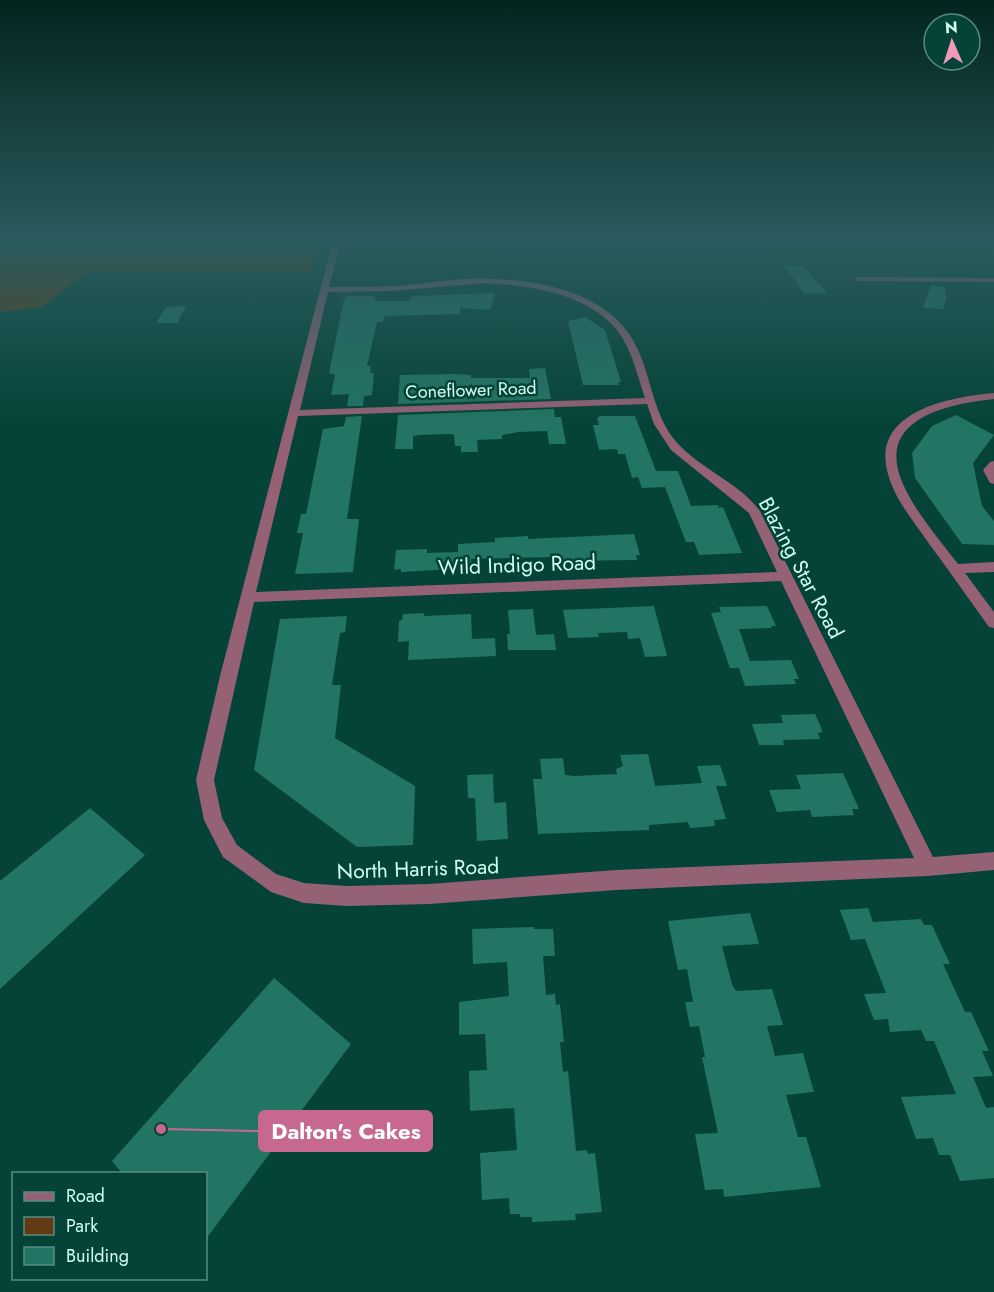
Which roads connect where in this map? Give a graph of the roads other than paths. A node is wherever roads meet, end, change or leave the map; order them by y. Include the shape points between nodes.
1 (321, 304) edge
2 (586, 304) edge
3 (994, 396) edge
4 (650, 401) junction
5 (294, 413) junction
6 (994, 464) edge
7 (994, 480) edge
8 (994, 567) edge
9 (955, 569) junction
10 (787, 576) junction
11 (249, 597) junction
12 (994, 623) edge
13 (994, 861) edge
14 (928, 867) junction

1 - 5 street, North Harris Road
2 - 4 street, Blazing Star Road via 621,330
3 - 9 street via 955,400 923,412 903,426 893,447 892,467 902,492
4 - 5 street, Coneflower Road
4 - 10 street, Blazing Star Road via 667,438 679,451 754,511
5 - 11 street, North Harris Road
6 - 7 street via 988,470
8 - 9 street
9 - 12 street
10 - 11 street, Wild Indigo Road
10 - 14 street, Blazing Star Road
11 - 14 street, North Harris Road via 205,780 213,820 230,851 271,882 304,893 387,896 616,880
13 - 14 street, North Harris Road

